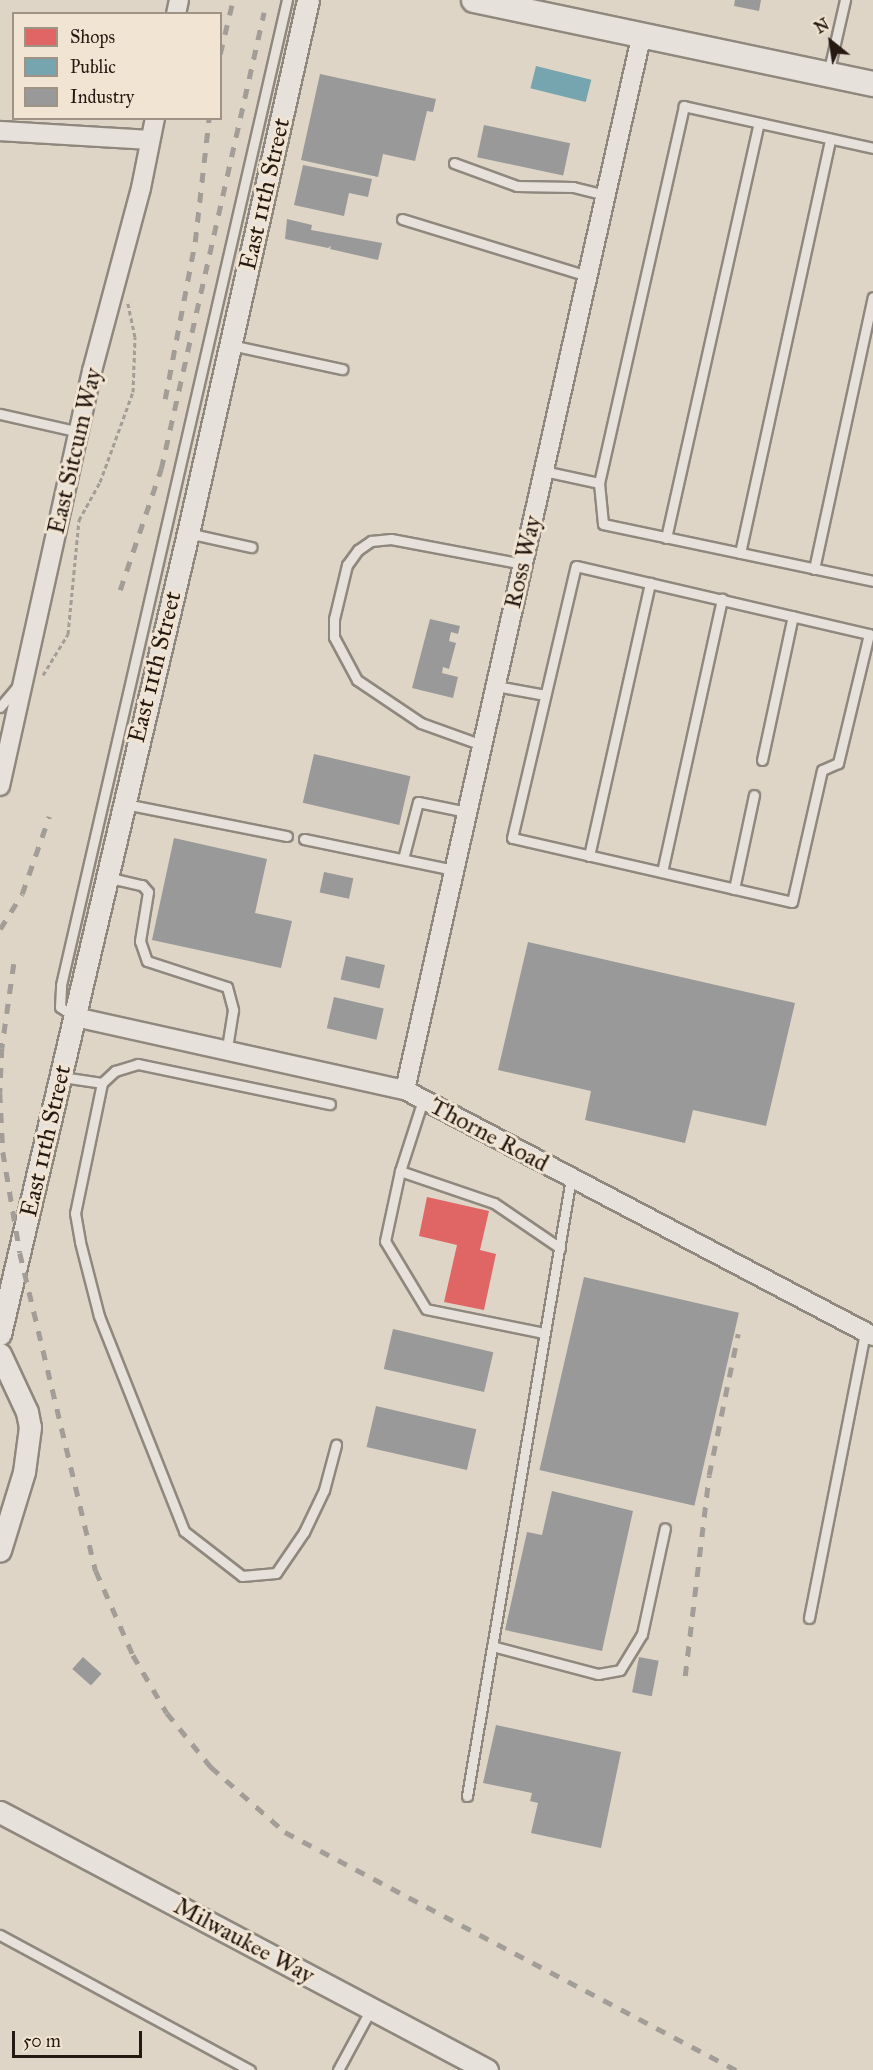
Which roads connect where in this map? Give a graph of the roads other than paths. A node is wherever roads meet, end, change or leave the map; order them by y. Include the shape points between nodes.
1 (287, 0) edge
2 (308, 0) edge
3 (474, 0) edge
4 (845, 0) edge
5 (520, 4) edge
6 (642, 33) junction
7 (828, 74) junction
8 (873, 84) edge
9 (155, 120) edge
10 (759, 123) junction
11 (0, 130) edge
12 (830, 139) junction
13 (150, 140) junction
14 (873, 148) edge
15 (454, 163) dead end
16 (606, 195) junction
17 (402, 219) dead end
18 (588, 276) junction
19 (873, 297) edge
20 (231, 345) junction
21 (342, 369) dead end
22 (0, 414) edge
23 (79, 432) junction
24 (544, 471) junction
25 (600, 483) junction
26 (188, 533) junction
27 (666, 538) junction
28 (251, 547) dead end
29 (740, 554) junction
30 (523, 564) junction
31 (814, 569) junction
32 (873, 581) edge
33 (650, 583) junction
34 (722, 599) junction
35 (793, 616) junction
36 (32, 678) junction
37 (495, 686) junction
38 (545, 695) junction
39 (0, 707) edge
40 (482, 745) junction
41 (762, 760) dead end
42 (0, 786) edge
43 (754, 795) dead end
44 (123, 804) junction
45 (467, 812) junction
46 (287, 836) dead end
47 (304, 839) dead end
48 (589, 856) junction
49 (403, 859) junction
50 (454, 870) junction
51 (662, 872) junction
52 (106, 877) junction
53 (734, 889) junction
54 (75, 1017) junction
55 (227, 1049) junction
56 (62, 1077) junction
57 (102, 1083) junction
58 (405, 1090) junction
59 (423, 1100) junction
60 (330, 1104) dead end
61 (400, 1171) junction
62 (572, 1178) junction
63 (560, 1248) junction
64 (544, 1333) junction
65 (0, 1334) edge
66 (869, 1334) edge
67 (0, 1354) edge
68 (336, 1445) dead end
69 (665, 1528) dead end
70 (0, 1550) edge
71 (809, 1618) dead end
72 (492, 1646) junction
73 (467, 1796) dead end
74 (0, 1812) edge
75 (0, 1935) edge
76 (371, 2008) junction
77 (250, 2070) edge
78 (338, 2070) edge
79 (487, 2070) edge

1 - 54 lane via 61,985 60,1007
2 - 20 street, East 11th Street
3 - 5 main road
4 - 7 lane
5 - 6 main road
6 - 7 main road
6 - 16 street, Ross Way
7 - 8 main road
9 - 13 street, East Sitcum Way
10 - 12 lane
10 - 25 lane via 684,106
10 - 27 lane
11 - 13 street
12 - 14 lane
12 - 29 lane
13 - 23 street, East Sitcum Way
15 - 16 lane via 517,186 573,188
16 - 18 street, Ross Way
17 - 18 lane
18 - 24 street, Ross Way
19 - 31 lane
20 - 21 lane
20 - 26 street, East 11th Street
22 - 23 lane
23 - 36 street, East Sitcum Way
24 - 25 lane
24 - 30 street, Ross Way
25 - 27 lane via 603,524
26 - 28 lane
26 - 44 street, East 11th Street
27 - 29 lane
29 - 31 lane
30 - 37 street, Ross Way
30 - 40 lane via 431,545 390,539 371,541 357,550 347,565 334,619 334,638 357,680 421,723
31 - 32 lane
33 - 34 lane
33 - 38 lane via 576,566
33 - 48 lane
34 - 35 lane
34 - 51 lane
35 - 41 lane
35 - 53 lane via 869,634 838,764 822,770 792,902
36 - 39 lane
36 - 42 street, East Sitcum Way
37 - 38 lane
37 - 40 street, Ross Way
38 - 48 lane via 512,838
40 - 45 street, Ross Way
43 - 53 lane
44 - 46 lane
44 - 52 street, East 11th Street
45 - 49 lane via 418,802
45 - 50 street, Ross Way
47 - 49 lane
48 - 51 lane
49 - 50 lane
50 - 58 street, Ross Way
51 - 53 lane
52 - 54 street, East 11th Street
52 - 55 lane via 142,885 148,892 140,941 147,961 227,987 233,1010
54 - 55 street, Thorne Road
54 - 56 street, East 11th Street
55 - 58 street, Thorne Road
56 - 57 lane
56 - 65 street, East 11th Street
57 - 60 lane via 116,1071 138,1064
57 - 68 lane via 75,1213 80,1242 99,1316 184,1531 242,1576 276,1573 304,1532 319,1500
58 - 59 street, Thorne Road
59 - 61 lane
59 - 62 street, Thorne Road
61 - 63 lane via 494,1203
61 - 64 lane via 385,1241 426,1309
62 - 63 lane
62 - 66 street, Thorne Road
63 - 64 lane
64 - 72 lane
66 - 71 lane
67 - 70 street via 27,1412 30,1434 24,1472
69 - 72 lane via 642,1634 620,1670 598,1674
72 - 73 lane
74 - 76 street, Milwaukee Way
75 - 77 lane
76 - 78 lane
76 - 79 street, Milwaukee Way

